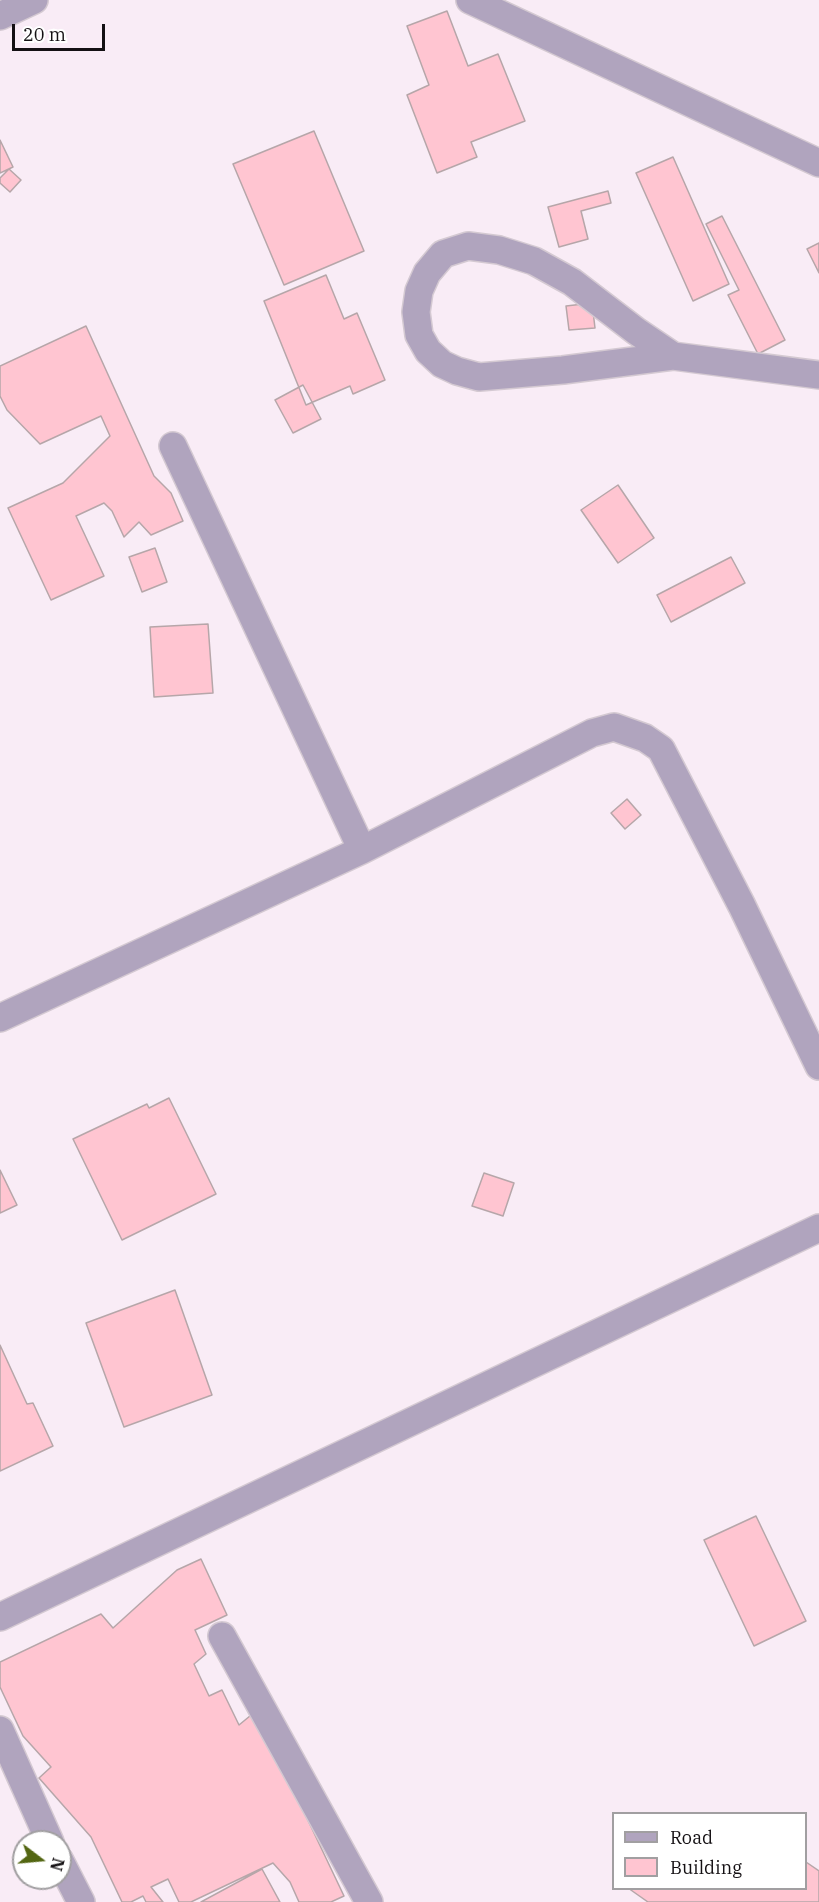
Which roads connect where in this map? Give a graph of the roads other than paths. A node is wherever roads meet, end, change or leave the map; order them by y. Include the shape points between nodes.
1 (34, 0) edge
2 (470, 0) edge
3 (0, 15) edge
4 (819, 163) edge
5 (673, 356) junction
6 (819, 375) edge
7 (173, 446) dead end
8 (362, 850) junction
9 (0, 1018) edge
10 (819, 1066) edge
11 (819, 1228) edge
12 (0, 1617) edge
13 (222, 1636) dead end
14 (0, 1730) edge
15 (45, 1830) edge
16 (72, 1884) edge
17 (365, 1901) edge
18 (81, 1902) edge

1 - 3 street
2 - 4 street
5 - 5 street via 572,282 534,261 499,250 468,246 443,254 427,273 419,291 419,335 428,351 442,364 479,377
5 - 6 street
7 - 8 street
8 - 9 street
8 - 10 street via 592,733 614,727 645,738 661,749
11 - 12 street
13 - 17 street
14 - 15 street
16 - 18 street

